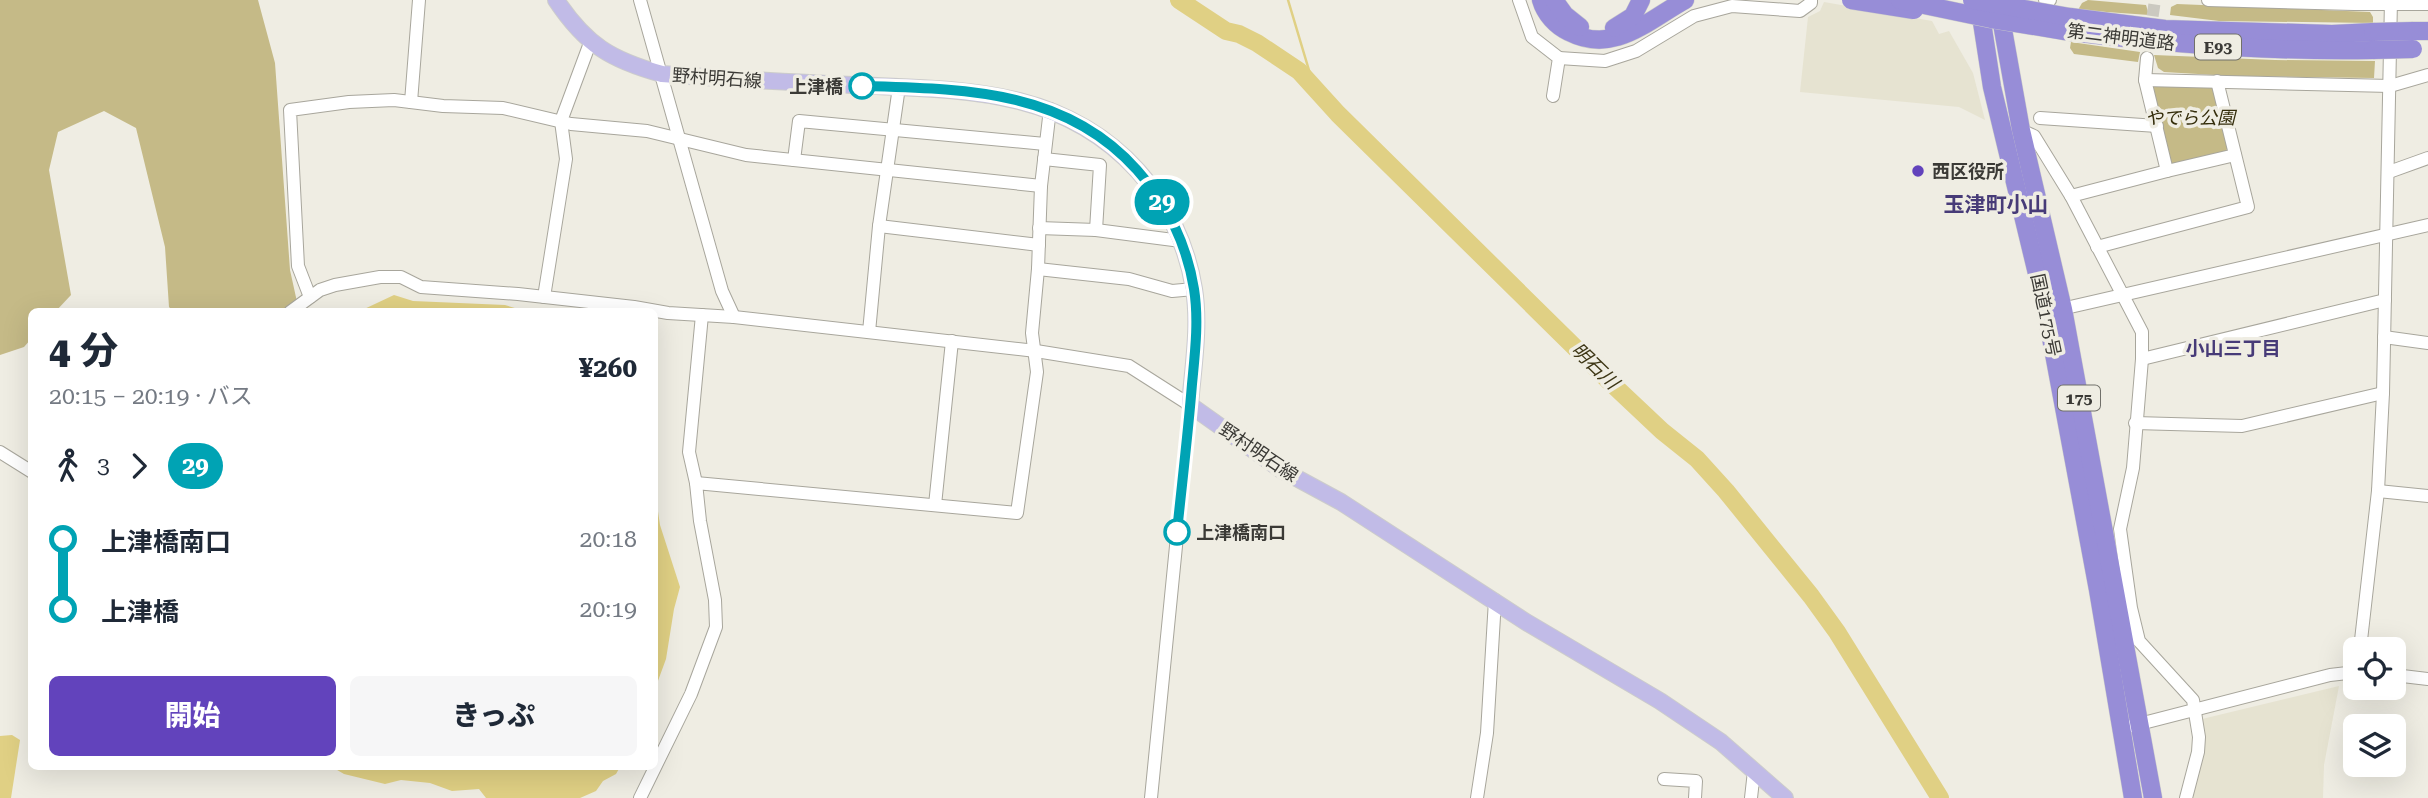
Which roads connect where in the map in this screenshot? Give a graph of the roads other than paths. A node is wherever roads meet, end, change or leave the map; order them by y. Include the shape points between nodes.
1 (419, 0) edge
2 (556, 0) edge
3 (640, 0) edge
4 (1519, 0) edge
5 (1541, 0) edge
6 (1554, 0) edge
7 (1641, 0) edge
8 (1685, 0) edge
9 (1811, 0) edge
10 (1851, 0) edge
11 (1900, 0) edge
12 (1972, 0) edge
13 (1978, 0) edge
14 (1998, 0) edge
15 (2045, 0) edge
16 (2050, 0) edge
17 (2208, 0) edge
18 (2241, 1) edge
19 (2390, 2) edge
20 (2428, 4) edge
21 (1991, 19) junction
22 (2067, 24) junction
23 (2421, 31) edge
24 (2373, 41) junction
25 (590, 43) junction
26 (2420, 49) edge
27 (1559, 58) junction
28 (2147, 58) dead end
29 (662, 75) junction
30 (2428, 75) edge
31 (2146, 80) junction
32 (2217, 81) junction
33 (2389, 86) junction
34 (899, 87) junction
35 (1553, 96) dead end
36 (411, 102) junction
37 (1050, 109) junction
38 (2040, 118) dead end
39 (561, 121) junction
40 (2157, 126) junction
41 (894, 130) junction
42 (2021, 130) junction
43 (678, 138) junction
44 (1045, 144) junction
45 (2235, 155) junction
46 (2428, 158) edge
47 (1044, 159) junction
48 (794, 160) junction
49 (887, 170) junction
50 (2167, 171) junction
51 (2389, 173) junction
52 (1041, 186) junction
53 (2071, 196) junction
54 (2428, 225) edge
55 (879, 226) junction
56 (1040, 228) junction
57 (1096, 230) junction
58 (2387, 233) junction
59 (1181, 241) junction
60 (1039, 245) junction
61 (2097, 247) junction
62 (1038, 270) junction
63 (1194, 289) junction
64 (2123, 295) junction
65 (310, 297) junction
66 (544, 297) junction
67 (2385, 300) junction
68 (295, 308) edge
69 (640, 308) edge
70 (2054, 310) junction
71 (658, 311) edge
72 (702, 315) junction
73 (734, 317) junction
74 (869, 332) junction
75 (2384, 337) junction
76 (952, 341) junction
77 (2428, 343) edge
78 (1036, 351) junction
79 (2142, 359) junction
80 (2383, 393) junction
81 (1190, 405) junction
82 (2135, 424) junction
83 (0, 452) edge
84 (28, 470) edge
85 (696, 483) junction
86 (2378, 491) junction
87 (2428, 496) edge
88 (935, 505) junction
89 (2125, 508) junction
90 (2100, 509) junction
91 (1494, 600) junction
92 (2125, 609) junction
93 (2361, 637) edge
94 (2343, 674) edge
95 (2406, 676) edge
96 (2428, 678) edge
97 (2194, 710) junction
98 (2141, 724) junction
99 (2120, 729) junction
100 (658, 761) edge
101 (654, 770) edge
102 (1754, 771) junction
103 (1664, 779) dead end
104 (640, 798) edge
105 (1152, 798) edge
106 (1478, 798) edge
107 (1695, 798) edge
108 (1751, 798) edge
109 (1785, 798) edge
110 (2133, 798) edge
111 (2153, 798) edge
112 (2186, 798) edge

1 - 36 street
2 - 25 main road, 野村明石線
3 - 29 street
4 - 27 street via 1532,37
5 - 8 highway via 1551,19 1563,29 1591,41 1623,36
6 - 7 highway via 1582,29 1595,31 1612,30 1633,16
9 - 27 street via 1800,10 1732,6 1694,16 1636,51 1605,61
10 - 21 highway, bridge
11 - 21 highway, 第二神明道路 / E93, bridge
12 - 22 highway, 第二神明道路 / E93, bridge
13 - 70 highway, 国道175号 / 175 via 1992,88
14 - 42 highway, 国道175号 / 175
15 - 16 street
17 - 18 street
18 - 19 street
19 - 20 street
19 - 33 street
21 - 22 highway, 第二神明道路 / E93, bridge
22 - 24 highway, 第二神明道路 / E93 via 2332,34
23 - 24 highway, 第二神明道路 / E93, bridge
24 - 26 highway, 第二神明道路 / E93, bridge
25 - 29 main road, 野村明石線 via 627,65
25 - 39 street
27 - 35 street
28 - 31 street
29 - 34 main road, 野村明石線
29 - 43 street
30 - 33 street
31 - 32 street
31 - 40 street
32 - 33 street
32 - 45 street
33 - 51 street
34 - 37 main road, 野村明石線 via 971,91
34 - 41 street
36 - 39 street via 503,108
36 - 65 street via 349,102 290,110 298,266
37 - 44 street
37 - 59 main road, 野村明石線 via 1079,122 1127,159 1160,199
38 - 40 street
39 - 43 street
39 - 66 street via 566,159
40 - 50 street
41 - 44 street
41 - 48 street via 799,121
41 - 49 street
42 - 53 street via 2034,136
42 - 70 highway, 国道175号 / 175
43 - 48 street via 746,155
43 - 73 street via 722,291
44 - 47 street
45 - 50 street
45 - 61 street via 2249,207
46 - 51 street
47 - 52 street
47 - 57 street via 1100,165
48 - 49 street
49 - 52 street
49 - 55 street
50 - 53 street
51 - 58 street
52 - 56 street
53 - 61 street
54 - 58 street
55 - 60 street
55 - 74 street
56 - 57 street
56 - 60 street
57 - 59 street
58 - 64 street
58 - 67 street
59 - 63 main road, 野村明石線
60 - 62 street
61 - 64 street
62 - 63 street via 1129,279 1172,291
62 - 78 street via 1032,333
63 - 81 main road, 野村明石線 via 1196,333
64 - 70 street
64 - 79 street via 2142,332
65 - 66 street via 335,285 401,277 421,287
65 - 68 street
66 - 69 street
67 - 75 street
67 - 79 street
70 - 90 highway, 国道175号 / 175
70 - 99 highway, 国道175号 / 175
71 - 72 street
72 - 73 street
72 - 85 street via 689,452
73 - 74 street
74 - 76 street
75 - 77 street
75 - 80 street
76 - 78 street
76 - 88 street
78 - 81 street via 1129,366
78 - 88 street via 1035,398 1017,513
79 - 82 street
80 - 82 street via 2242,426
80 - 86 street
81 - 91 main road, 野村明石線 via 1280,469 1341,502
81 - 105 street
82 - 89 street
83 - 84 street
85 - 88 street
85 - 100 street via 716,627 691,694
86 - 87 street
86 - 93 street
89 - 90 street
89 - 92 street via 2120,529
90 - 92 highway, 国道175号 / 175
91 - 102 main road, 野村明石線 via 1660,701 1721,742
91 - 106 street via 1487,733
92 - 97 street via 2139,640 2193,699
92 - 98 highway, 国道175号 / 175
94 - 97 street
95 - 96 street
97 - 98 street
97 - 112 street via 2198,752
98 - 99 street
98 - 111 highway, 国道175号 / 175
99 - 110 highway, 国道175号 / 175
101 - 104 street
102 - 108 street
102 - 109 main road, 野村明石線
103 - 107 street via 1696,781

